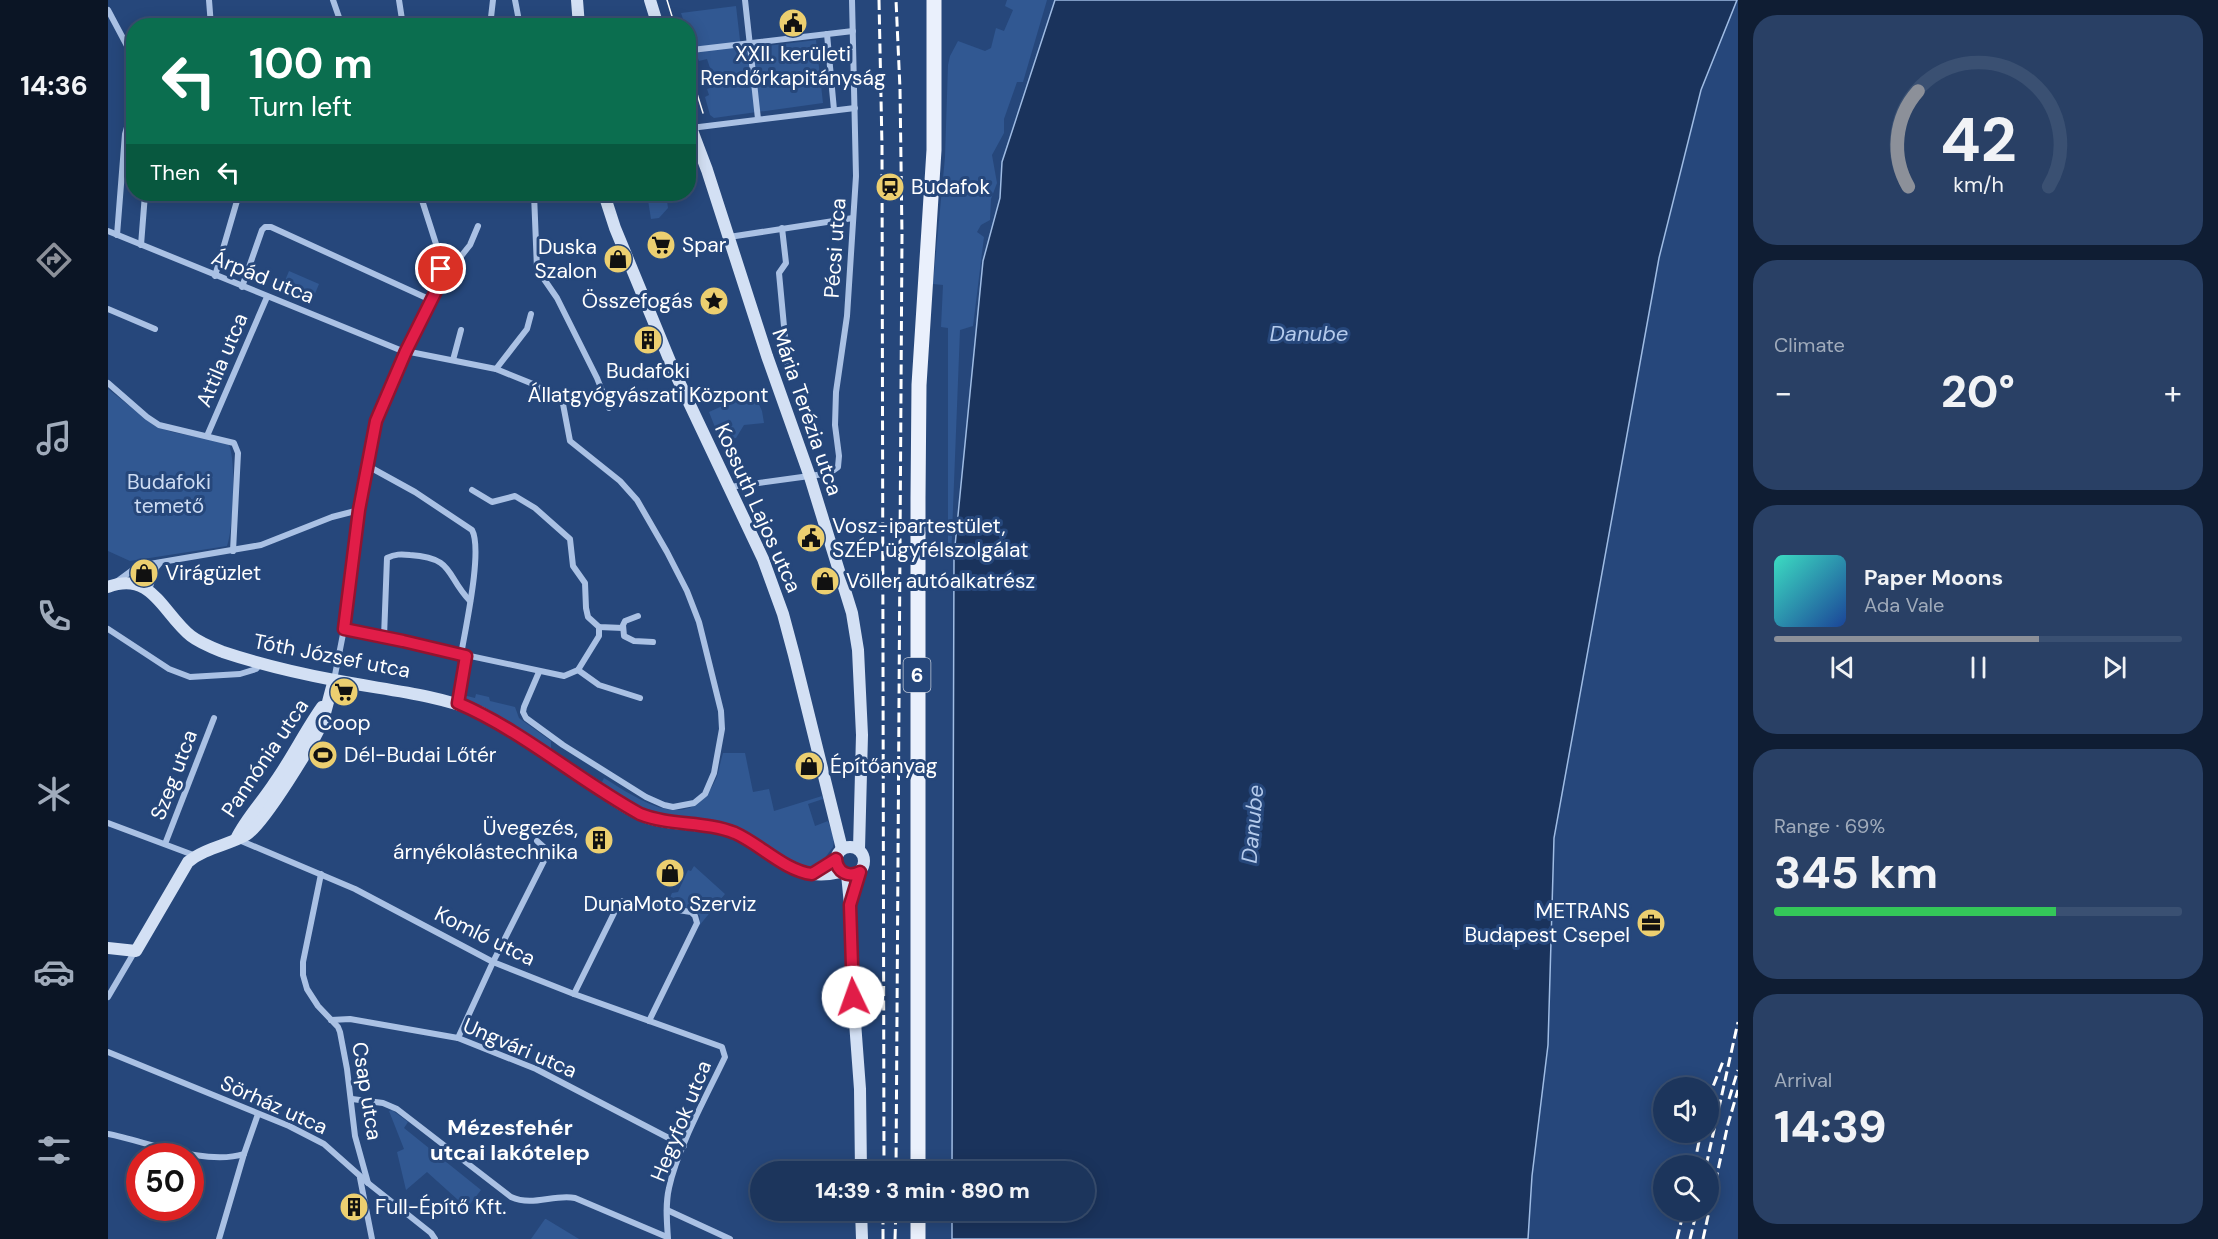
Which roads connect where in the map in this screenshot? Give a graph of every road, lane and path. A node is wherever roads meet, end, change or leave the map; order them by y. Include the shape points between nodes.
1 (209, 0) edge
2 (333, 0) edge
3 (399, 0) edge
4 (493, 0) edge
5 (515, 0) edge
6 (577, 0) edge
7 (650, 0) edge
8 (745, 0) edge
9 (852, 0) edge
10 (934, 0) edge
11 (108, 10) edge
12 (110, 18) edge
13 (211, 18) edge
14 (339, 18) edge
15 (402, 18) edge
16 (491, 18) edge
17 (518, 18) edge
18 (578, 18) edge
19 (656, 18) edge
20 (853, 31) junction
21 (827, 34) junction
22 (749, 43) junction
23 (126, 45) edge
24 (696, 50) edge
25 (855, 108) junction
26 (834, 110) junction
27 (758, 119) junction
28 (696, 124) edge
29 (126, 131) edge
30 (696, 142) edge
31 (144, 201) edge
32 (237, 201) edge
33 (422, 201) edge
34 (534, 201) edge
35 (606, 201) edge
36 (852, 218) junction
37 (478, 226) dead end
38 (782, 228) junction
39 (108, 231) edge
40 (117, 235) junction
41 (729, 237) junction
42 (141, 244) junction
43 (216, 276) junction
44 (440, 277) junction
45 (242, 287) junction
46 (267, 297) junction
47 (431, 300) junction
48 (108, 309) edge
49 (531, 314) dead end
50 (155, 328) dead end
51 (461, 330) dead end
52 (406, 351) junction
53 (453, 360) junction
54 (496, 369) junction
55 (788, 369) dead end
56 (108, 383) edge
57 (609, 408) dead end
58 (207, 436) junction
59 (366, 465) junction
60 (810, 477) junction
61 (729, 487) junction
62 (472, 490) dead end
63 (359, 510) junction
64 (233, 551) junction
65 (161, 562) junction
66 (110, 586) edge
67 (149, 590) junction
68 (470, 601) junction
69 (638, 616) dead end
70 (599, 627) junction
71 (623, 628) junction
72 (108, 629) edge
73 (344, 629) junction
74 (384, 637) junction
75 (653, 642) dead end
76 (463, 656) junction
77 (261, 663) junction
78 (578, 670) junction
79 (539, 672) junction
80 (334, 680) junction
81 (640, 698) dead end
82 (458, 703) junction
83 (214, 718) dead end
84 (563, 745) junction
85 (554, 760) junction
86 (108, 823) edge
87 (236, 839) junction
88 (537, 841) dead end
89 (165, 844) junction
90 (846, 851) junction
91 (196, 856) junction
92 (860, 872) junction
93 (844, 873) junction
94 (321, 874) junction
95 (812, 874) junction
96 (850, 905) junction
97 (108, 948) edge
98 (135, 951) junction
99 (493, 962) junction
100 (574, 994) junction
101 (108, 997) edge
102 (331, 1020) junction
103 (650, 1021) junction
104 (458, 1038) junction
105 (724, 1051) joint
106 (108, 1052) edge
107 (352, 1099) junction
108 (258, 1114) junction
109 (108, 1134) edge
110 (684, 1146) junction
111 (244, 1154) junction
112 (861, 1161) edge
113 (918, 1161) edge
114 (360, 1177) junction
115 (368, 1183) junction
116 (667, 1210) junction
117 (861, 1221) edge
118 (918, 1221) edge
119 (667, 1238) edge
120 (219, 1239) edge
121 (372, 1239) edge
122 (435, 1239) edge
123 (730, 1239) edge
124 (861, 1239) edge
125 (918, 1239) edge

1 - 13 street
2 - 14 street
3 - 15 street
4 - 16 street
5 - 17 street
6 - 18 main road
7 - 19 main road
8 - 22 street
9 - 20 street, Pécsi utca
10 - 113 main road, 6 via 934,150 919,385
11 - 12 street
12 - 23 street
20 - 21 street
20 - 25 street, Pécsi utca
21 - 22 street
21 - 26 street
22 - 24 street
22 - 27 street
25 - 26 street
25 - 36 street, Pécsi utca
26 - 27 street
27 - 28 street
29 - 40 street
30 - 41 main road, Mária Terézia utca
31 - 42 street
32 - 43 street
33 - 44 street via 438,247
34 - 57 street via 537,269 562,308
35 - 61 main road, Kossuth Lajos utca via 674,370
36 - 38 street
36 - 60 street, Pécsi utca via 847,316 836,392 839,462 831,472
37 - 44 street via 470,245 446,275
38 - 41 street
38 - 55 street via 786,263 779,273
39 - 40 street, Árpád utca
40 - 42 street, Árpád utca
41 - 60 main road, Mária Terézia utca
42 - 43 street, Árpád utca
43 - 45 street, Árpád utca
44 - 47 street
45 - 46 street, Árpád utca
45 - 47 street via 262,230 271,226
46 - 52 street, Árpád utca
46 - 58 street, Attila utca
47 - 52 street
48 - 50 street
49 - 54 street via 527,329
51 - 53 street
52 - 53 street, Árpád utca
52 - 59 street via 376,421
53 - 54 street, Árpád utca
54 - 84 street, Árpád utca via 556,396 563,405 570,441 620,481 637,500 687,591 699,622 721,711 722,729 710,786 694,803 664,806
56 - 58 street via 159,425
58 - 64 street via 229,440 238,453
59 - 63 street
59 - 68 street via 472,530 476,563
60 - 61 street, Pécsi utca
60 - 90 main road, Mária Terézia utca via 855,631 861,713 861,815
61 - 90 main road, Kossuth Lajos utca via 763,559 783,614
62 - 70 street via 492,502 515,496 570,539 573,566 585,583 588,617
63 - 64 street
63 - 73 street
64 - 65 street
65 - 66 street via 138,566
65 - 67 street
66 - 67 main road via 126,583
67 - 77 main road, Tóth József utca via 191,636 213,648
68 - 74 street via 441,562 427,556 395,554 387,558
68 - 76 street
69 - 71 street via 625,621
70 - 71 street
70 - 78 street via 599,636
71 - 75 street via 624,636 634,641
72 - 77 street via 169,669 190,677 240,674
73 - 74 street
73 - 80 street
74 - 76 street
76 - 79 street
76 - 82 street
77 - 80 main road, Tóth József utca
78 - 79 street via 564,676
78 - 81 street via 599,685
79 - 84 street via 523,712
80 - 82 main road, Tóth József utca
80 - 87 main road, Pannónia utca via 328,699
82 - 85 main road, Tóth József utca via 490,718
83 - 89 street, Szeg utca
84 - 85 street
85 - 95 main road, Tóth József utca via 640,814 721,828 764,849 793,869
86 - 89 street
87 - 91 main road, Pannónia utca
87 - 94 street, Komló utca
88 - 99 street via 546,849 546,857
89 - 91 street
90 - 92 main road via 865,861
90 - 93 main road via 838,868
90 - 95 main road
91 - 98 main road, Pannónia utca via 188,862
92 - 93 main road, Tóth József utca
92 - 96 main road
93 - 95 main road, Tóth József utca
93 - 96 main road
94 - 99 street, Komló utca
94 - 102 street, Csap utca via 303,975 312,998
96 - 112 main road
97 - 98 main road
98 - 101 street, Pannónia utca
99 - 100 street, Komló utca
99 - 104 street
100 - 103 street, Komló utca
100 - 103 street via 620,901 691,912 697,923
102 - 104 street, Ungvári utca via 350,1019
102 - 107 street, Csap utca via 344,1044
103 - 105 street, Komló utca
104 - 110 street, Ungvári utca via 536,1069
105 - 110 street, Hegyfok utca via 725,1057
106 - 108 street, Sörház utca
107 - 115 street, Csap utca via 355,1136
107 - 119 street via 390,1105 518,1201 575,1198
108 - 111 street
108 - 114 street, Sörház utca via 324,1144
109 - 111 street via 195,1156
110 - 116 street, Hegyfok utca via 670,1181
111 - 120 street
114 - 115 street, Sörház utca
114 - 121 street
115 - 122 street, Sörház utca
116 - 119 street, Hegyfok utca
116 - 123 street
117 - 124 main road
118 - 125 main road

